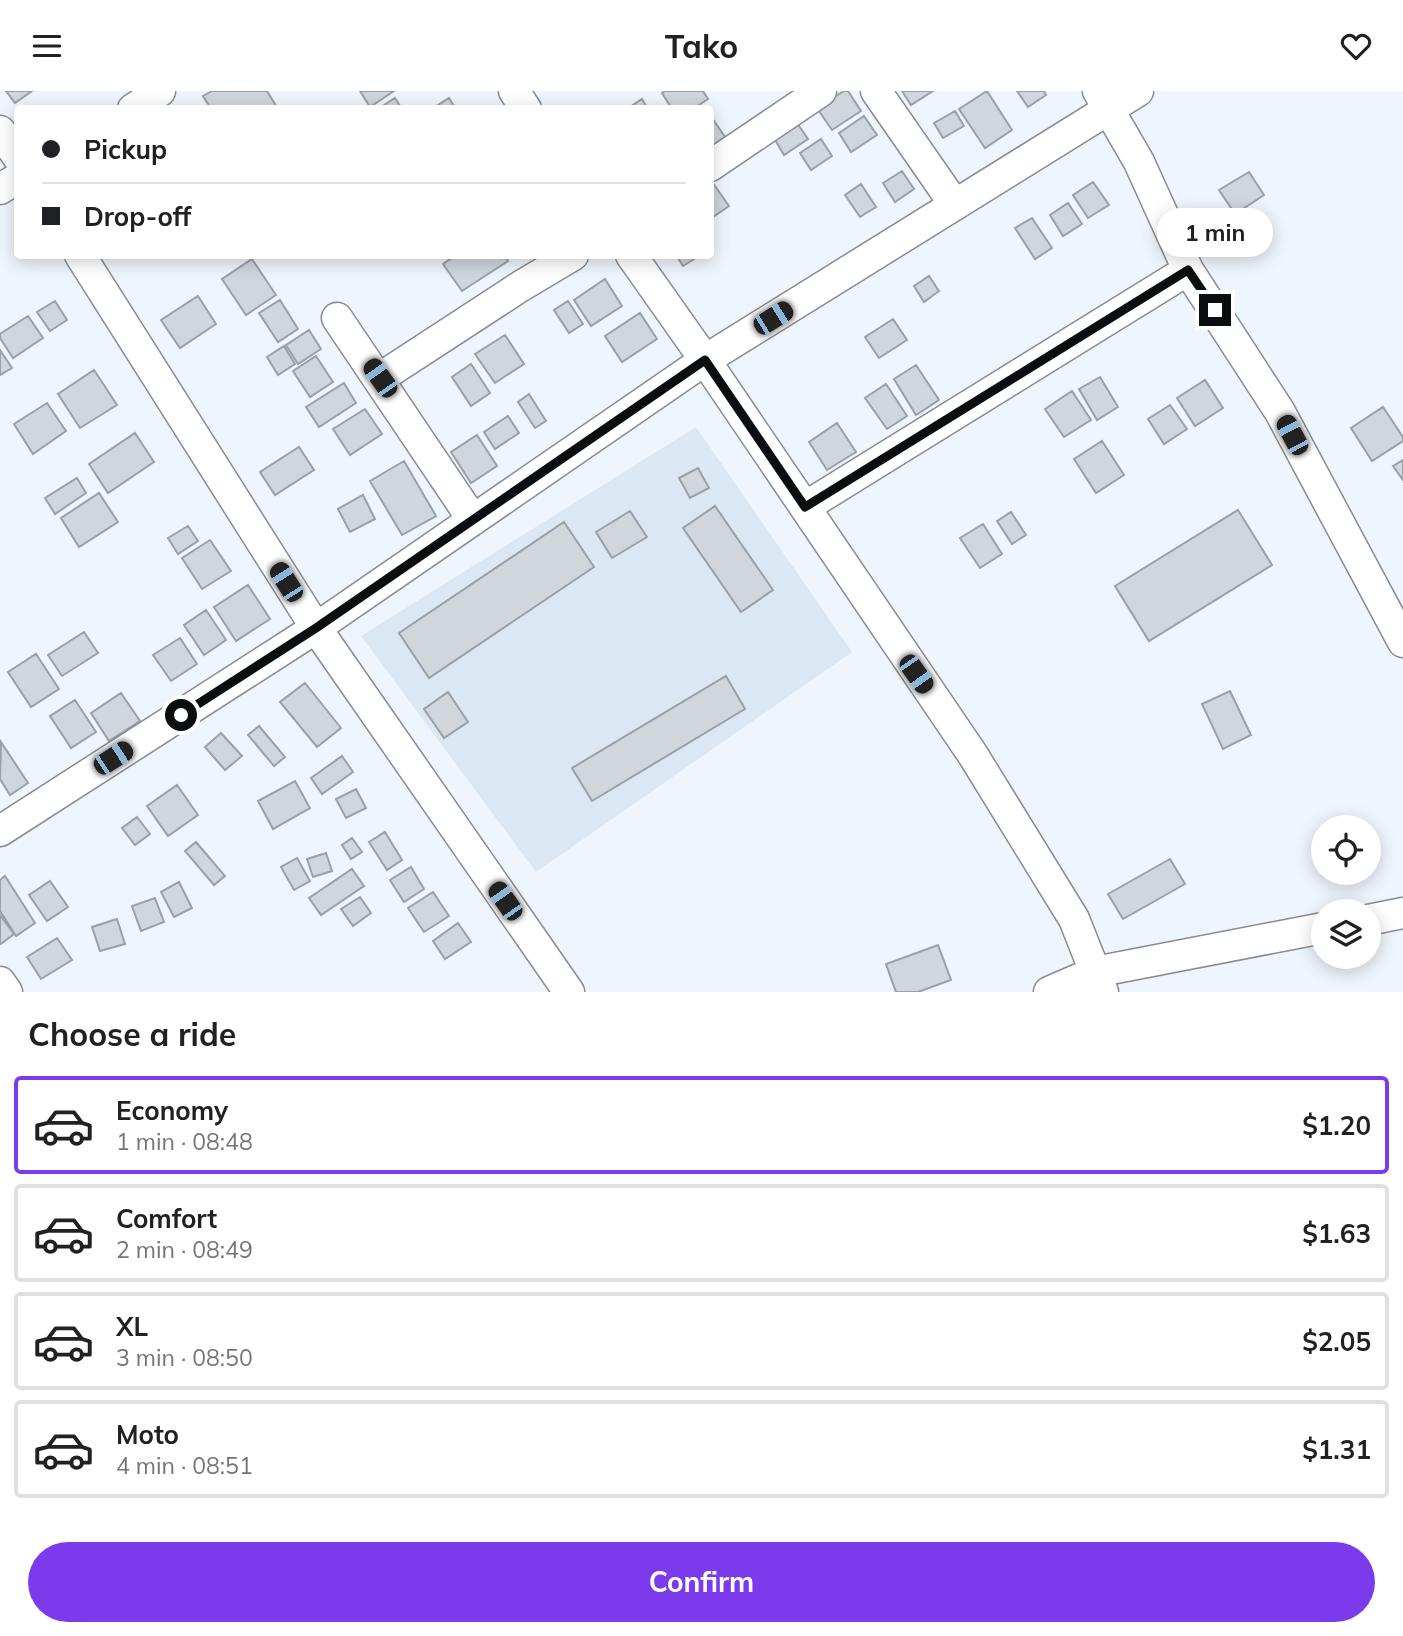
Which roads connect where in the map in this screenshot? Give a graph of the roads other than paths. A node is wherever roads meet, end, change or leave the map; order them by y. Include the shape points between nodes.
1 (160, 91) edge
2 (821, 91) edge
3 (876, 91) edge
4 (1138, 91) edge
5 (1104, 100) edge
6 (139, 105) edge
7 (0, 131) edge
8 (14, 151) edge
9 (714, 163) edge
10 (955, 205) junction
11 (83, 259) edge
12 (566, 259) edge
13 (634, 259) edge
14 (1188, 270) junction
15 (337, 318) dead end
16 (705, 360) junction
17 (380, 378) junction
18 (805, 507) junction
19 (473, 520) junction
20 (316, 628) junction
21 (1403, 642) edge
22 (0, 831) edge
23 (1403, 913) edge
24 (1381, 917) edge
25 (1311, 931) edge
26 (0, 982) edge
27 (1099, 982) edge
28 (7, 992) edge
29 (569, 992) edge
30 (1049, 992) edge

1 - 6 street
2 - 9 street
3 - 10 street
4 - 5 street
5 - 10 street
5 - 14 street via 1139,162
7 - 8 street
10 - 16 street
11 - 20 street
12 - 17 street
13 - 16 street
14 - 18 street
14 - 21 street via 1280,412
15 - 17 street
16 - 18 street
16 - 19 street
17 - 19 street
18 - 27 street via 973,755 1074,919
19 - 20 street
20 - 22 street
20 - 29 street
23 - 24 street
25 - 27 street
26 - 28 street
27 - 30 street

